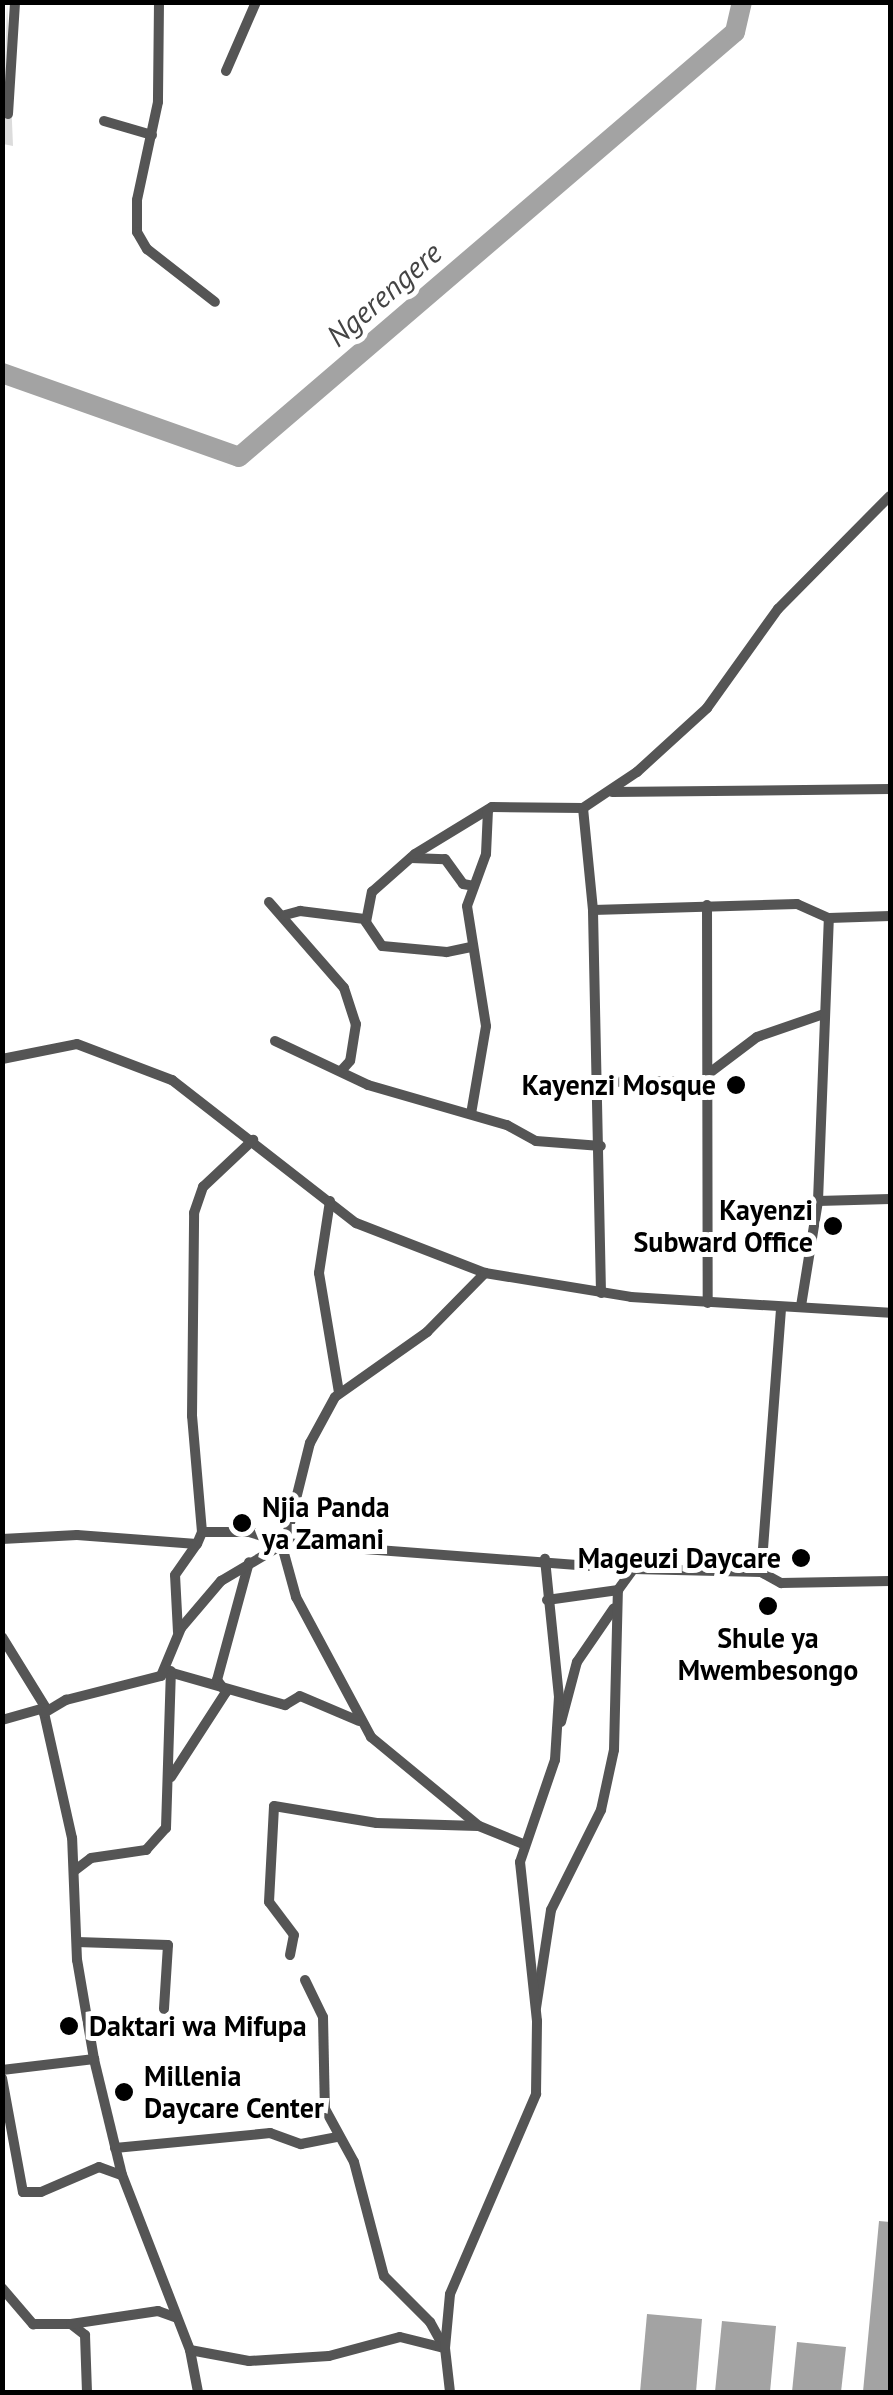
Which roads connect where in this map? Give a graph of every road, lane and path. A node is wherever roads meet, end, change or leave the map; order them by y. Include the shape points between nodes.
1 (15, 2) edge
2 (159, 2) edge
3 (256, 2) edge
4 (226, 70) dead end
5 (8, 114) dead end
6 (104, 122) dead end
7 (152, 135) junction
8 (214, 302) dead end
9 (890, 496) edge
10 (890, 790) edge
11 (612, 792) junction
12 (583, 808) junction
13 (488, 810) junction
14 (410, 858) junction
15 (474, 886) junction
16 (270, 902) dead end
17 (708, 905) junction
18 (593, 910) junction
19 (284, 915) junction
20 (890, 916) edge
21 (829, 918) junction
22 (365, 919) junction
23 (471, 946) junction
24 (820, 1015) junction
25 (275, 1041) dead end
26 (2, 1059) edge
27 (341, 1071) junction
28 (711, 1076) junction
29 (597, 1082) junction
30 (471, 1114) junction
31 (253, 1140) junction
32 (600, 1146) junction
33 (890, 1199) edge
34 (330, 1200) junction
35 (818, 1201) junction
36 (485, 1273) junction
37 (601, 1293) junction
38 (708, 1303) junction
39 (801, 1306) junction
40 (781, 1309) junction
41 (890, 1313) edge
42 (339, 1392) junction
43 (202, 1532) junction
44 (2, 1538) edge
45 (197, 1544) junction
46 (283, 1544) junction
47 (545, 1558) junction
48 (250, 1562) junction
49 (633, 1569) junction
50 (760, 1572) junction
51 (890, 1581) edge
52 (618, 1590) junction
53 (547, 1600) junction
54 (616, 1606) junction
55 (178, 1633) junction
56 (2, 1637) edge
57 (171, 1671) junction
58 (157, 1680) junction
59 (226, 1692) junction
60 (45, 1709) junction
61 (2, 1720) edge
62 (360, 1721) junction
63 (557, 1732) junction
64 (170, 1779) junction
65 (479, 1826) junction
66 (523, 1844) junction
67 (74, 1872) junction
68 (77, 1942) junction
69 (290, 1955) dead end
70 (304, 1980) dead end
71 (164, 2009) dead end
72 (535, 2014) junction
73 (94, 2059) junction
74 (2, 2070) edge
75 (2, 2078) edge
76 (336, 2137) junction
77 (115, 2148) junction
78 (122, 2175) junction
79 (2, 2288) edge
80 (176, 2318) junction
81 (71, 2324) junction
82 (445, 2348) junction
83 (190, 2350) junction
84 (87, 2392) edge
85 (198, 2392) edge
86 (450, 2392) edge

1 - 5 street
2 - 7 street
3 - 4 street
6 - 7 street
7 - 8 street via 137,200 139,239
9 - 11 street via 778,609 706,708
10 - 11 street
11 - 12 street
12 - 13 street via 512,804
12 - 18 street
13 - 14 street
13 - 15 street via 488,846
14 - 15 street via 446,858 463,884
14 - 22 street via 375,887
15 - 23 street via 467,906
16 - 19 street
17 - 18 street
17 - 21 street via 798,904
17 - 28 street
18 - 29 street
19 - 22 street
19 - 27 street via 336,976 352,1007 353,1045
20 - 21 street
21 - 24 street
22 - 23 street via 390,949 446,952
23 - 30 street via 486,1032
24 - 28 street via 757,1037
24 - 35 street
25 - 27 street
26 - 31 street via 76,1044 101,1051 172,1080
27 - 30 street
28 - 29 street
28 - 38 street
29 - 32 street
30 - 32 street via 536,1141
31 - 34 street
31 - 43 street via 204,1187 194,1214 192,1416
32 - 37 street
33 - 35 street
34 - 36 street via 362,1225
34 - 42 street via 318,1273
35 - 39 street
36 - 37 street
36 - 42 street via 420,1338
37 - 38 street
38 - 40 street
39 - 40 street
39 - 41 street
40 - 50 street
42 - 46 street via 310,1444
43 - 45 street
43 - 46 street via 249,1532
44 - 45 street via 77,1535
45 - 55 street via 175,1575
46 - 47 street
46 - 48 street
46 - 62 street via 296,1597
47 - 49 street
47 - 53 street
48 - 55 street via 221,1580
48 - 59 street via 217,1680
49 - 50 street
49 - 52 street
50 - 51 street via 781,1583
52 - 53 street
52 - 54 street
53 - 63 street
54 - 63 street via 577,1662
54 - 72 street via 614,1750 602,1810 551,1910
55 - 58 street
56 - 60 street via 33,1678
57 - 58 street
57 - 59 street
57 - 64 street
58 - 60 street
59 - 62 street via 286,1704 300,1696
59 - 64 street
60 - 61 street
60 - 67 street via 42,1722 72,1838
62 - 65 street via 403,1768
63 - 66 street via 555,1760
64 - 67 street via 166,1828 146,1850 91,1858
65 - 66 street
65 - 69 street via 377,1823 274,1806 269,1902 294,1935
66 - 72 street via 522,1918
67 - 68 street
68 - 71 street via 168,1945
68 - 73 street
70 - 76 street via 322,2014 323,2102
72 - 82 street via 536,2094 453,2285
73 - 74 street
73 - 77 street
75 - 78 street via 22,2192 40,2192 98,2166
76 - 77 street via 301,2144 270,2133
76 - 82 street via 354,2162 387,2284 426,2318
77 - 78 street
78 - 80 street
79 - 81 street via 33,2324
80 - 81 street via 158,2310
80 - 83 street
81 - 84 street via 86,2338
82 - 83 street via 400,2337 329,2356 257,2361
82 - 86 street
83 - 85 street

